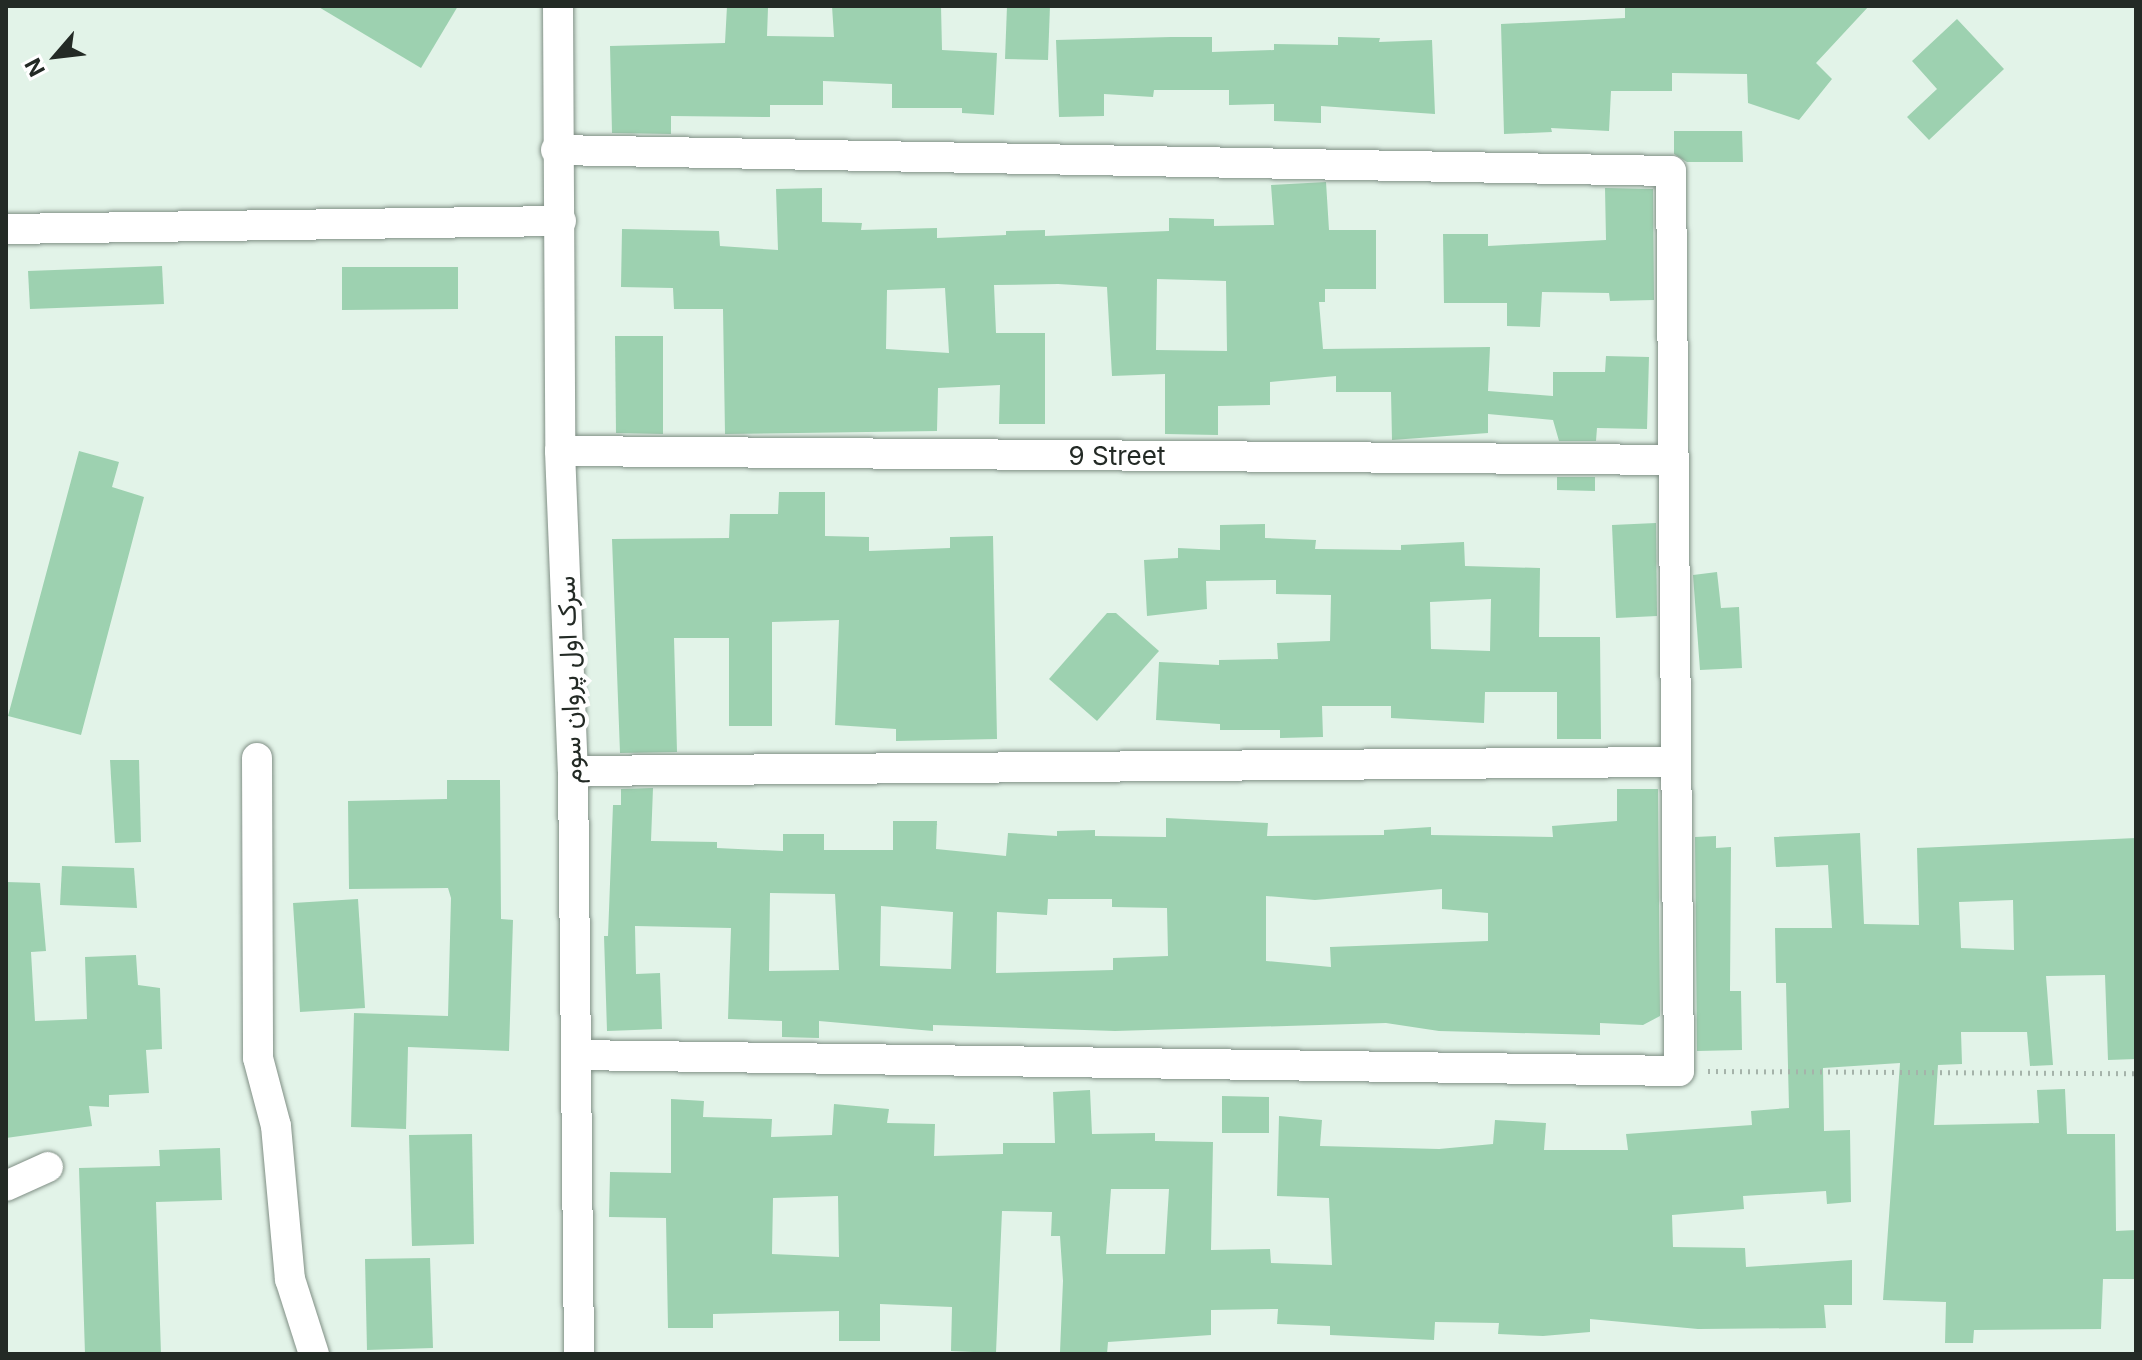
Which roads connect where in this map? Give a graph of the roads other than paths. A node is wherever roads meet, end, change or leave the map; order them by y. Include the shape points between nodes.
1 (558, 6) edge
2 (556, 150) junction
3 (561, 221) junction
4 (6, 229) edge
5 (560, 451) junction
6 (1673, 460) junction
7 (257, 758) dead end
8 (1675, 762) junction
9 (573, 771) junction
10 (578, 1055) junction
11 (48, 1167) dead end
12 (6, 1186) edge
13 (314, 1354) edge
14 (579, 1354) edge

1 - 2 street, سرک اول پروان سوم
2 - 3 street, سرک اول پروان سوم
2 - 6 street via 1671,171
3 - 4 street
3 - 5 street, سرک اول پروان سوم
5 - 6 street, 9 Street
5 - 9 street, سرک اول پروان سوم
6 - 8 street
7 - 13 street via 258,1058 276,1126 290,1279
8 - 9 street
8 - 10 street via 1679,1071
9 - 10 street, سرک اول پروان سوم
10 - 14 street, سرک اول پروان سوم
11 - 12 street

